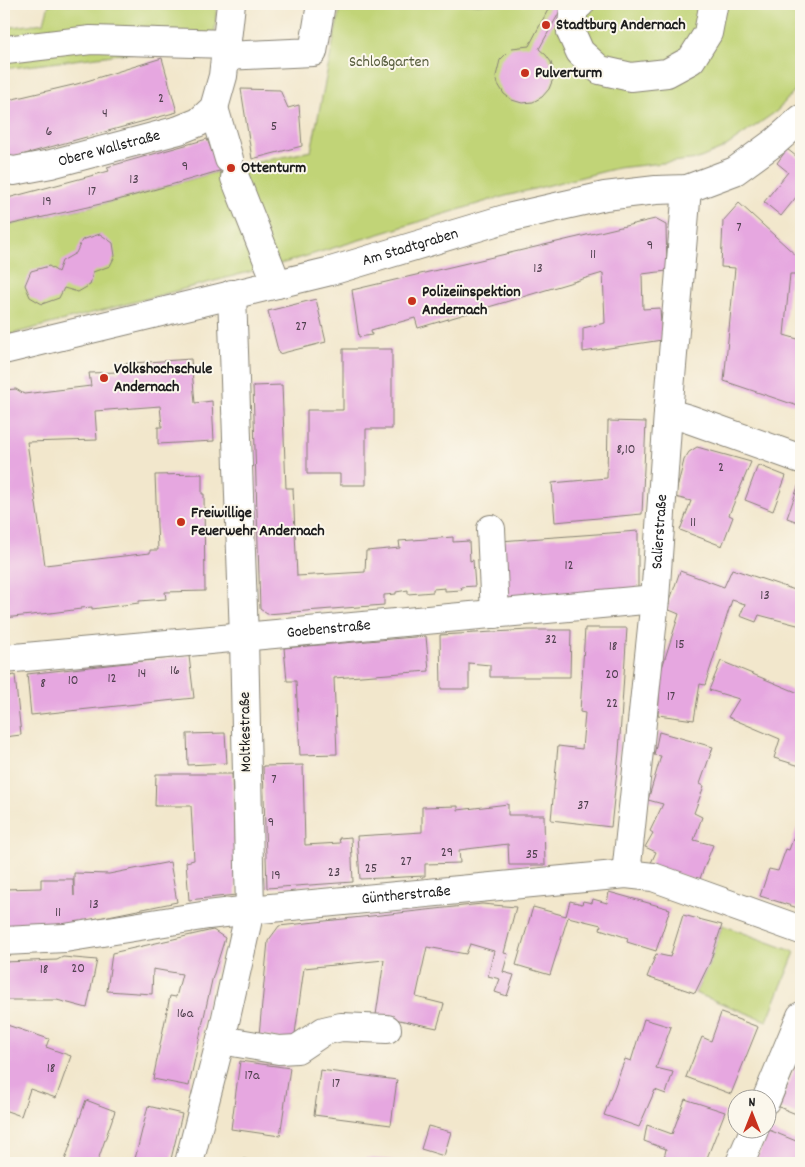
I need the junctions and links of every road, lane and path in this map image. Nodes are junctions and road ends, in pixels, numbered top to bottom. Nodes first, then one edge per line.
1 (231, 4) edge
2 (321, 4) edge
3 (580, 4) edge
4 (712, 4) edge
5 (6, 50) dead end
6 (227, 50) junction
7 (214, 108) junction
8 (801, 119) edge
9 (51, 164) junction
10 (4, 169) edge
11 (687, 189) junction
12 (4, 190) edge
13 (277, 284) junction
14 (232, 294) junction
15 (4, 350) edge
16 (668, 413) junction
17 (801, 459) edge
18 (491, 529) dead end
19 (655, 599) junction
20 (495, 614) junction
21 (244, 638) junction
22 (4, 659) edge
23 (626, 874) junction
24 (250, 910) junction
25 (801, 930) edge
26 (4, 942) edge
27 (801, 1016) edge
28 (387, 1029) dead end
29 (221, 1040) junction
30 (770, 1090) edge
31 (750, 1140) edge
32 (189, 1163) edge
33 (740, 1163) edge

1 - 6 street
2 - 6 street
3 - 4 street
5 - 6 street
6 - 7 street
7 - 9 street, Obere Wallstraße
7 - 13 street
8 - 11 street, Am Stadtgraben
9 - 10 street
9 - 12 street, Obere Wallstraße
11 - 13 street, Am Stadtgraben
11 - 16 street, Salierstraße
13 - 14 street, Am Stadtgraben
14 - 15 street, Am Stadtgraben
14 - 21 street, Moltkestraße
16 - 17 street
16 - 19 street, Salierstraße
18 - 20 street
19 - 20 street, Goebenstraße
19 - 23 street, Salierstraße
20 - 21 street, Goebenstraße
21 - 22 street, Goebenstraße
21 - 24 street, Moltkestraße
23 - 24 street, Güntherstraße
23 - 25 street, Güntherstraße
24 - 26 street, Güntherstraße
24 - 29 street, Moltkestraße
27 - 30 street
28 - 29 street
29 - 32 street, Moltkestraße
31 - 33 street

